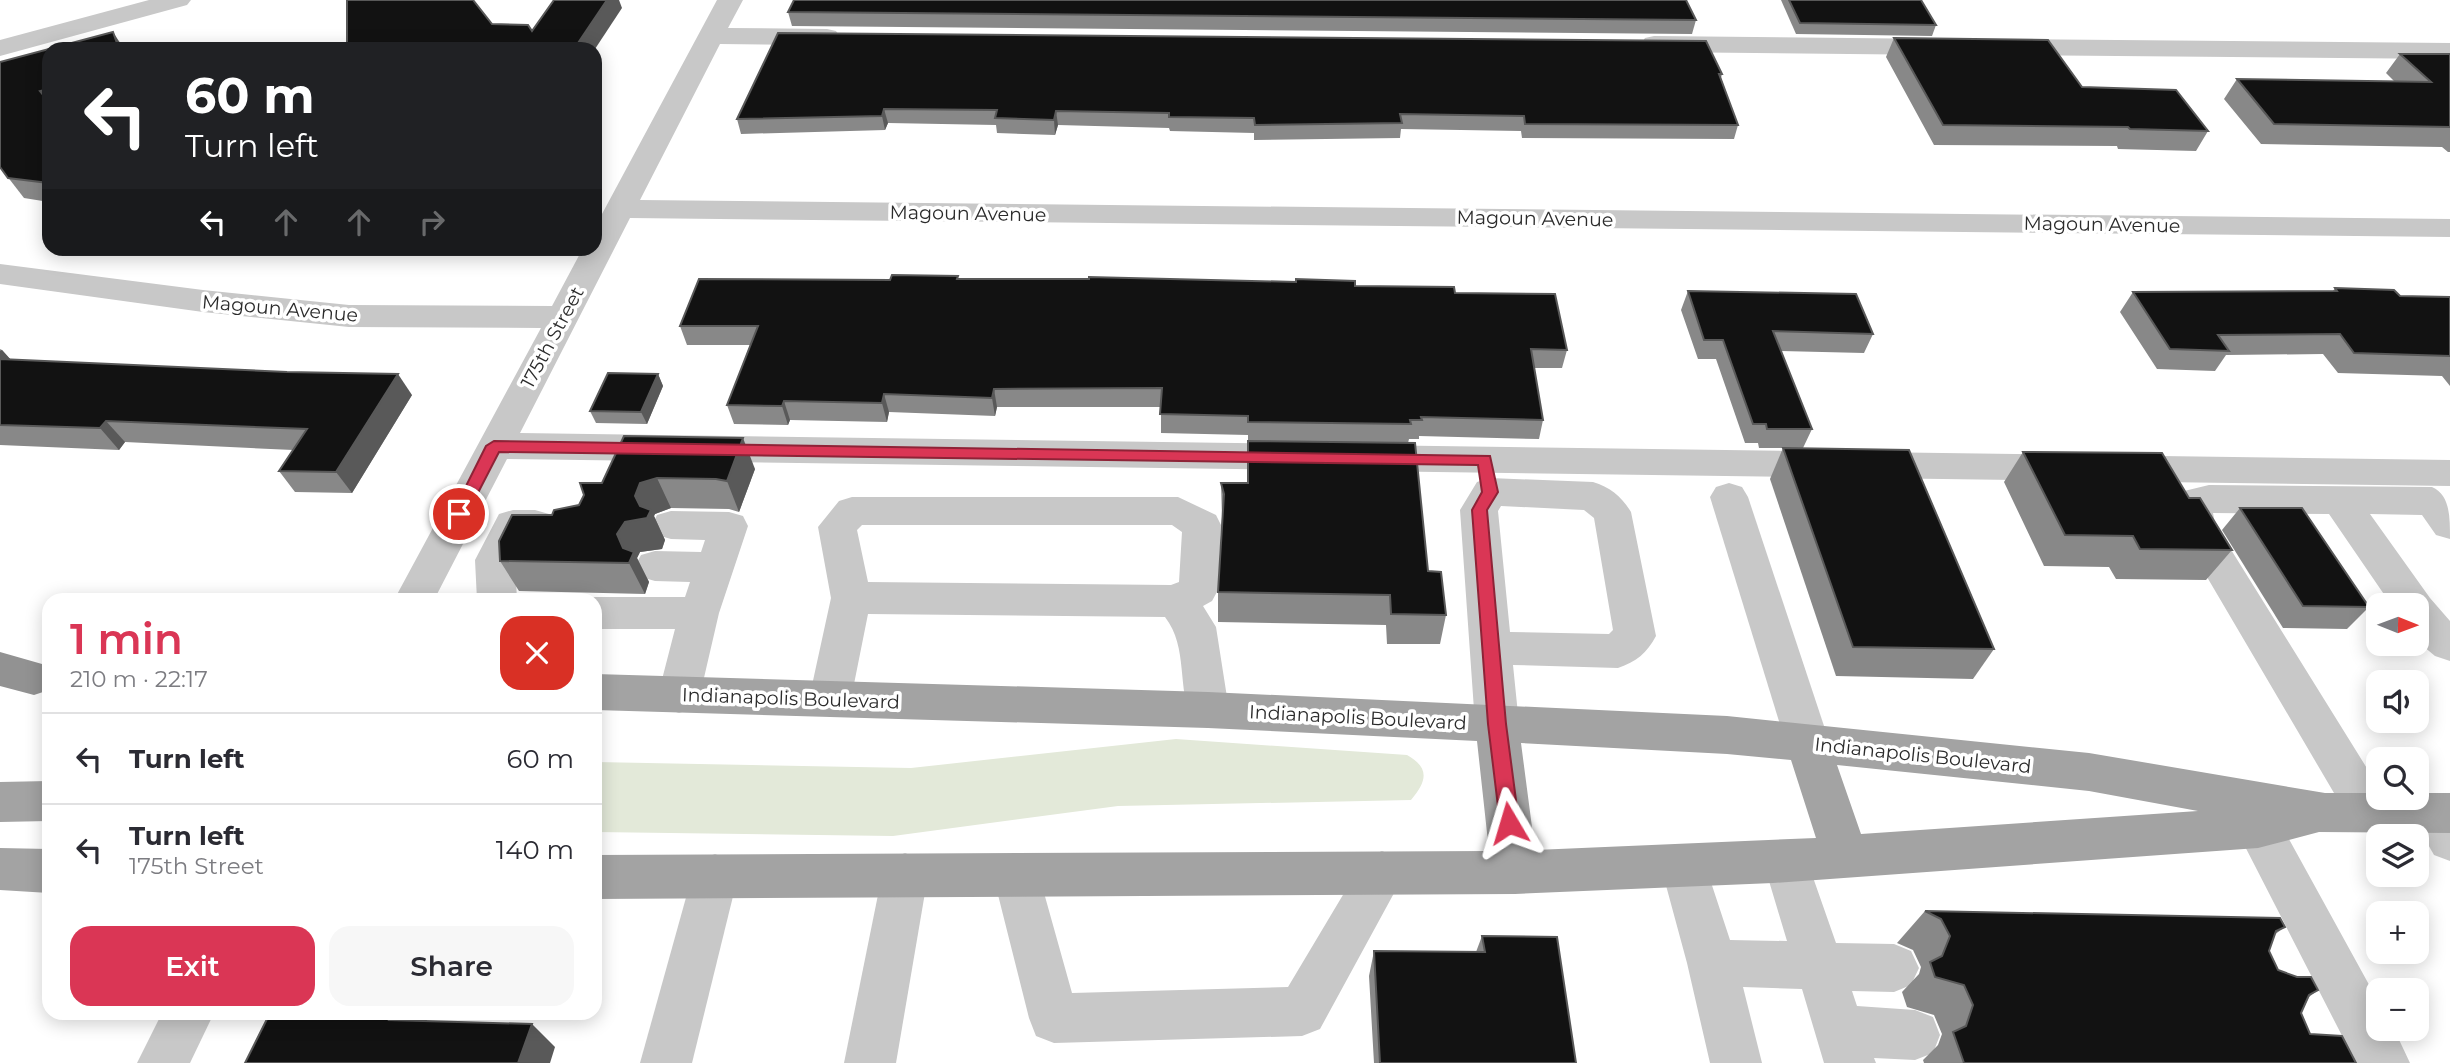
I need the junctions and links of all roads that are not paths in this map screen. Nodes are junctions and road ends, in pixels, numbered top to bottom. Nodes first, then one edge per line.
1 (178, 0) edge
2 (730, 0) edge
3 (711, 36) junction
4 (850, 37) edge
5 (1629, 44) edge
6 (0, 48) edge
7 (2450, 51) edge
8 (620, 209) junction
9 (2450, 228) edge
10 (602, 243) edge
11 (595, 256) edge
12 (0, 274) edge
13 (562, 317) junction
14 (494, 446) junction
15 (2450, 473) edge
16 (1488, 476) junction
17 (1729, 497) dead end
18 (2339, 500) junction
19 (566, 524) edge
20 (671, 525) dead end
21 (2450, 525) edge
22 (435, 561) junction
23 (509, 561) junction
24 (655, 566) dead end
25 (715, 568) junction
26 (418, 593) edge
27 (499, 593) edge
28 (2404, 593) edge
29 (851, 598) junction
30 (1175, 601) junction
31 (602, 613) edge
32 (699, 613) junction
33 (2429, 626) edge
34 (2450, 644) edge
35 (1491, 648) junction
36 (602, 692) edge
37 (680, 695) junction
38 (830, 699) junction
39 (1208, 709) junction
40 (1497, 724) junction
41 (1808, 744) junction
42 (42, 801) edge
43 (0, 802) edge
44 (2325, 813) junction
45 (2370, 813) junction
46 (2444, 822) edge
47 (2258, 827) junction
48 (1845, 856) junction
49 (1786, 861) junction
50 (1684, 867) junction
51 (0, 870) edge
52 (42, 871) edge
53 (1515, 872) junction
54 (1382, 873) junction
55 (905, 875) junction
56 (1016, 875) junction
57 (715, 876) junction
58 (602, 877) edge
59 (1712, 963) junction
60 (1819, 966) junction
61 (1894, 968) dead end
62 (2291, 980) edge
63 (2339, 981) junction
64 (185, 1020) edge
65 (1916, 1035) dead end
66 (2324, 1044) edge
67 (1845, 1046) edge
68 (2380, 1054) edge
69 (163, 1063) edge
70 (666, 1063) edge
71 (870, 1063) edge
72 (1736, 1063) edge

1 - 6 street
2 - 3 street, 175th Street
3 - 4 street
3 - 8 street, 175th Street
5 - 7 street
8 - 9 street, Magoun Avenue
8 - 10 street, 175th Street
11 - 13 street, 175th Street
12 - 13 street, Magoun Avenue
13 - 14 street, 175th Street
14 - 16 street
14 - 22 street, 175th Street
15 - 16 street
16 - 35 street
16 - 35 street
17 - 41 street
18 - 21 street
18 - 28 street
18 - 45 street
19 - 23 street
20 - 25 street
22 - 23 street
22 - 26 street, 175th Street
23 - 27 street
24 - 25 street
25 - 32 street
29 - 30 street
29 - 30 street
29 - 38 street
30 - 39 street
31 - 32 street
32 - 37 street
33 - 34 street
35 - 40 street
36 - 37 main road, Indianapolis Boulevard
37 - 38 main road, Indianapolis Boulevard
38 - 39 main road, Indianapolis Boulevard
39 - 40 main road, Indianapolis Boulevard
40 - 41 main road, Indianapolis Boulevard
40 - 53 main road
41 - 44 main road, Indianapolis Boulevard
41 - 48 main road
42 - 43 main road
44 - 45 main road, Indianapolis Boulevard
44 - 47 main road, Indianapolis Boulevard
45 - 46 main road, Indianapolis Boulevard
47 - 48 main road, Indianapolis Boulevard
47 - 63 street
48 - 49 main road, Indianapolis Boulevard
49 - 50 main road, Indianapolis Boulevard
49 - 60 street
50 - 53 main road, Indianapolis Boulevard
50 - 59 street
51 - 52 main road
53 - 54 main road, Indianapolis Boulevard
54 - 56 main road, Indianapolis Boulevard
54 - 56 street
55 - 56 main road, Indianapolis Boulevard
55 - 57 main road, Indianapolis Boulevard
55 - 71 street
57 - 58 main road, Indianapolis Boulevard
57 - 70 street
59 - 60 street
59 - 72 street
60 - 61 street
60 - 67 street
62 - 63 street
63 - 68 street
64 - 69 street
65 - 67 street
66 - 68 street

